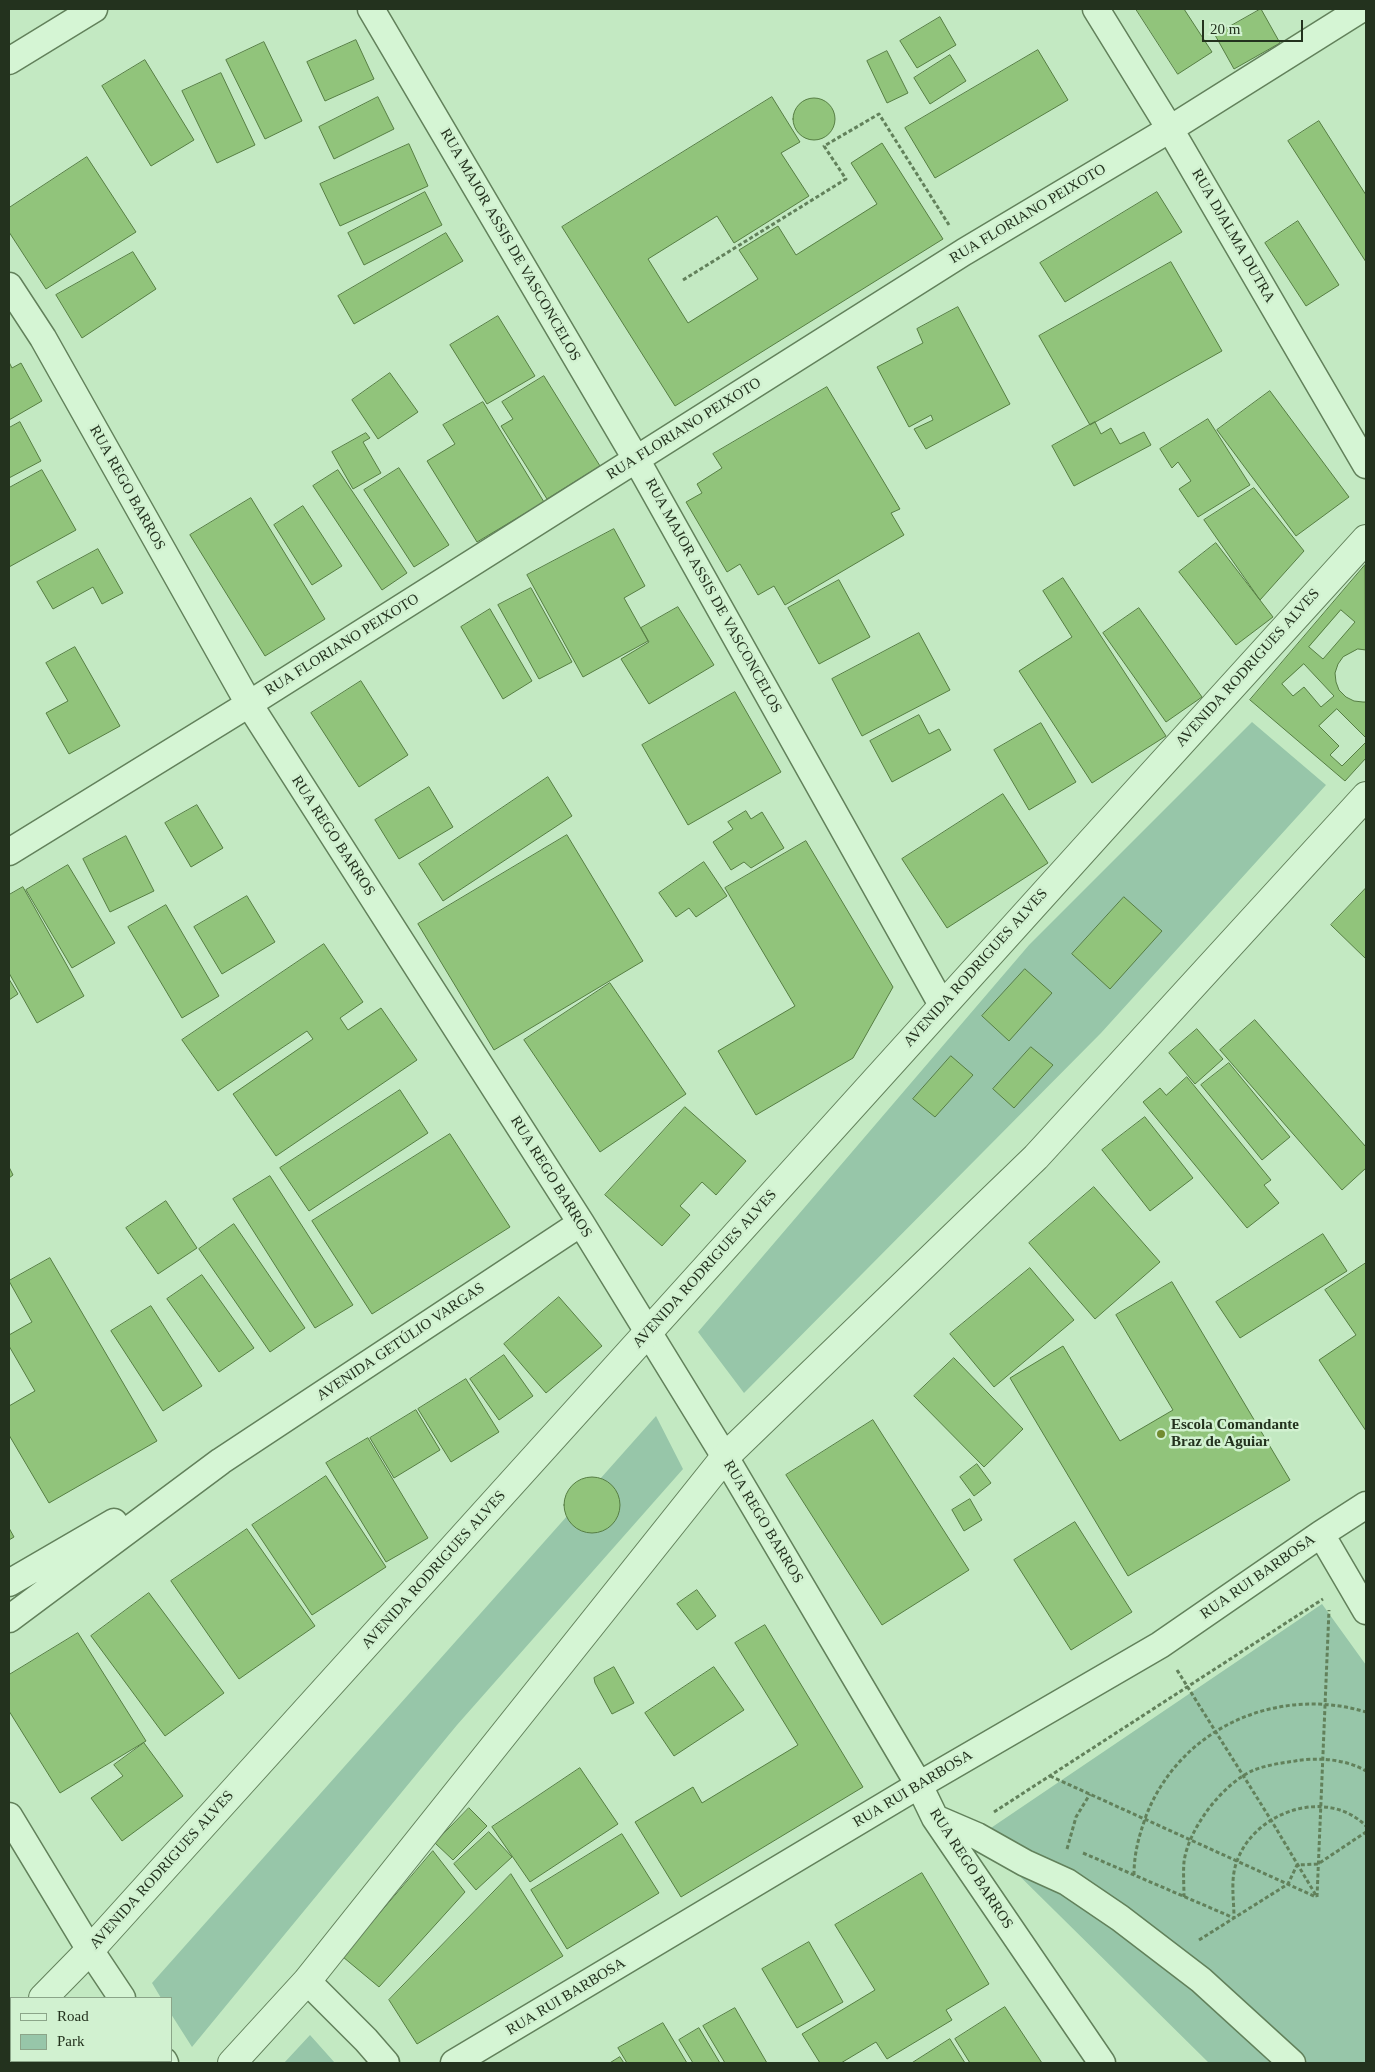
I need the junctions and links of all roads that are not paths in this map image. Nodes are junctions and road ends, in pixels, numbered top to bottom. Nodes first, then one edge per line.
1 (94, 9) edge
2 (371, 9) edge
3 (1096, 9) edge
4 (1362, 9) edge
5 (9, 61) edge
6 (1170, 130) junction
7 (9, 286) edge
8 (636, 459) junction
9 (1366, 465) edge
10 (1366, 539) edge
11 (248, 704) junction
12 (1366, 796) edge
13 (9, 852) edge
14 (942, 1005) junction
15 (581, 1223) junction
16 (648, 1333) junction
17 (725, 1457) junction
18 (221, 1461) junction
19 (1366, 1505) edge
20 (1322, 1534) junction
21 (9, 1583) edge
22 (1366, 1611) edge
23 (9, 1619) edge
24 (919, 1785) junction
25 (9, 1816) edge
26 (935, 1818) junction
27 (90, 1950) junction
28 (307, 1981) junction
29 (44, 1997) edge
30 (121, 1997) edge
31 (232, 2063) edge
32 (386, 2063) edge
33 (454, 2063) edge
34 (1102, 2063) edge
35 (1292, 2063) edge

1 - 5 street
2 - 8 street, RUA MAJOR ASSIS DE VASCONCELOS
3 - 6 street, RUA DJALMA DUTRA
4 - 6 street, RUA FLORIANO PEIXOTO
6 - 8 street, RUA FLORIANO PEIXOTO
6 - 9 street, RUA DJALMA DUTRA
7 - 11 street, RUA REGO BARROS
8 - 11 street, RUA FLORIANO PEIXOTO
8 - 14 street, RUA MAJOR ASSIS DE VASCONCELOS
10 - 14 street, AVENIDA RODRIGUES ALVES
11 - 13 street, RUA FLORIANO PEIXOTO
11 - 15 street, RUA REGO BARROS
12 - 17 street
14 - 16 street, AVENIDA RODRIGUES ALVES
15 - 16 street, RUA REGO BARROS
15 - 18 street, AVENIDA GETÚLIO VARGAS
16 - 17 street, RUA REGO BARROS
16 - 27 street, AVENIDA RODRIGUES ALVES
17 - 24 street, RUA REGO BARROS
17 - 28 street
18 - 21 street, AVENIDA GETÚLIO VARGAS
18 - 23 street, AVENIDA GETÚLIO VARGAS
19 - 20 street, RUA RUI BARBOSA
20 - 22 street
20 - 24 street, RUA RUI BARBOSA
24 - 26 street, RUA REGO BARROS
24 - 33 street, RUA RUI BARBOSA
25 - 27 street
26 - 34 street, RUA REGO BARROS
26 - 35 street
27 - 29 street, AVENIDA RODRIGUES ALVES
27 - 30 street
28 - 31 street
28 - 32 street

